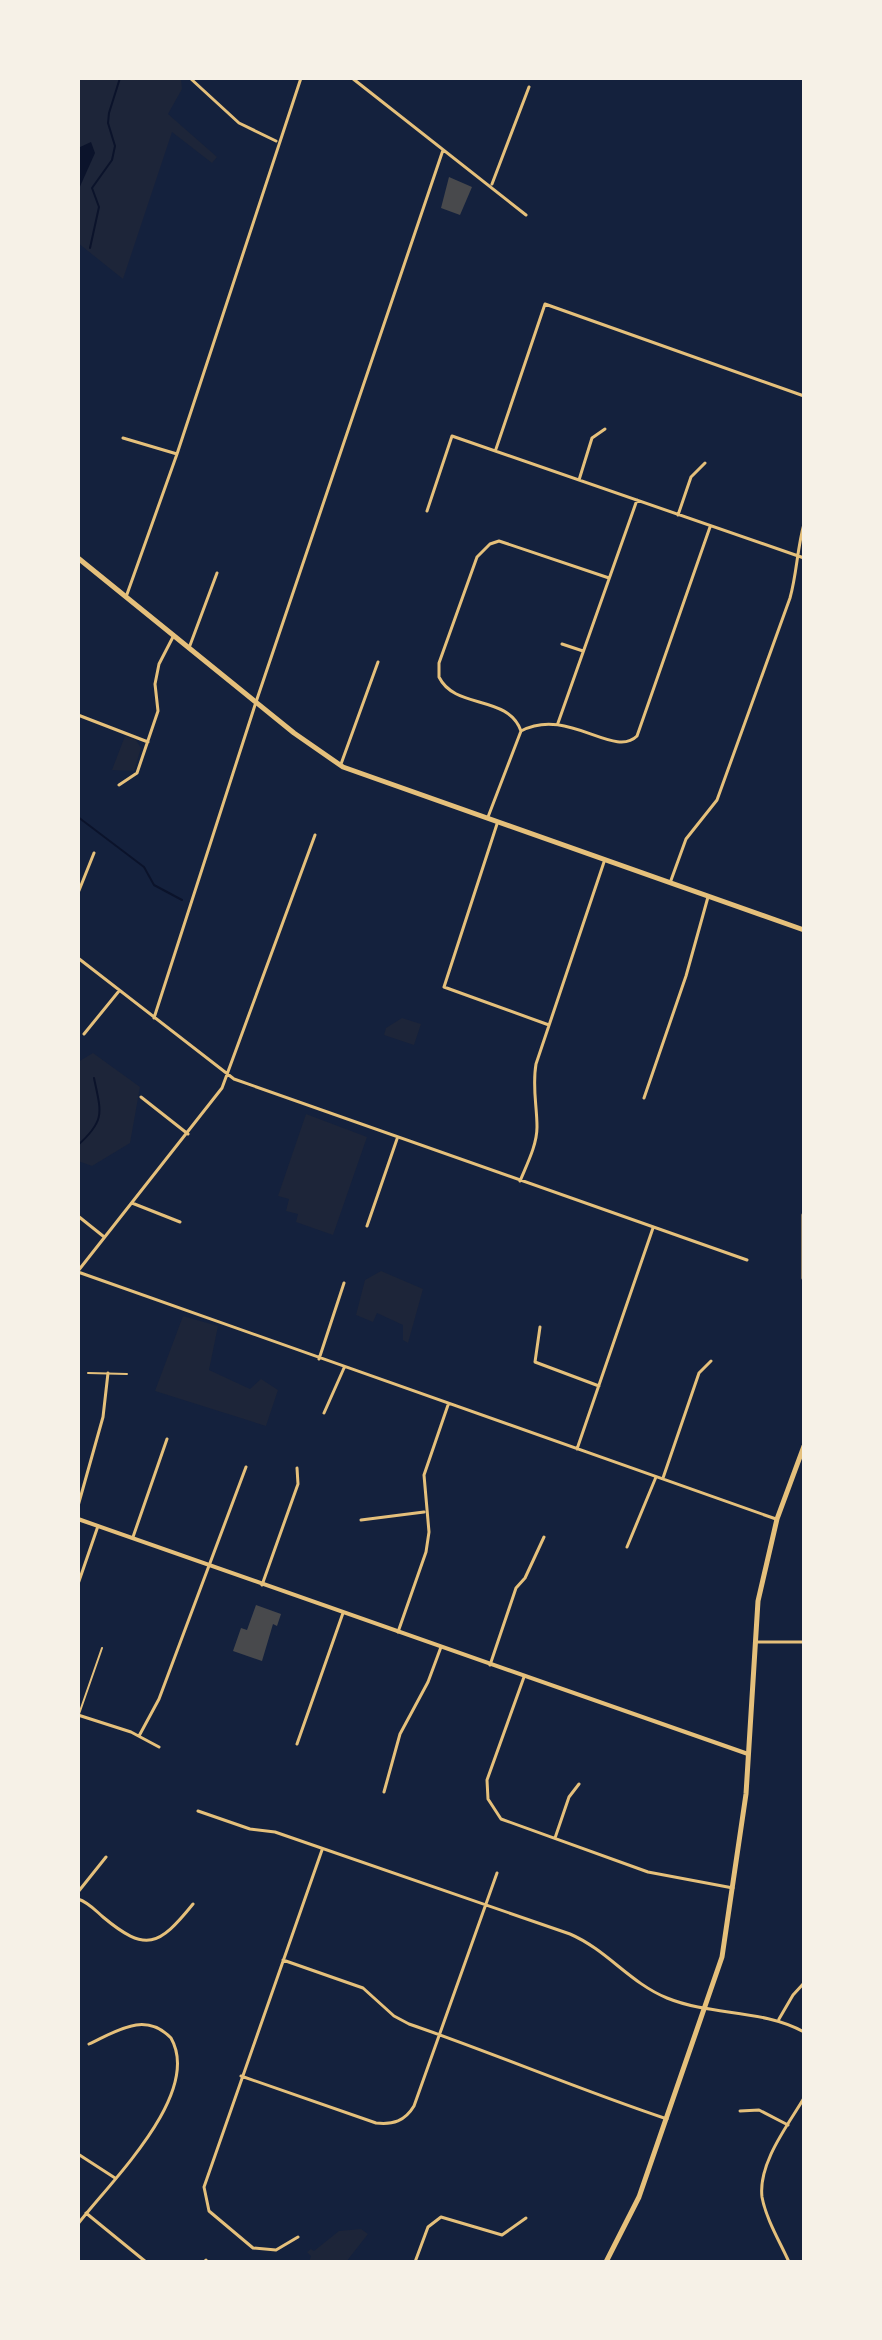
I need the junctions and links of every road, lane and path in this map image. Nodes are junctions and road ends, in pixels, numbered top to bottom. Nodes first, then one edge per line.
1 (190, 78) edge
2 (301, 78) edge
3 (352, 78) edge
4 (529, 87) dead end
5 (277, 142) junction
6 (443, 150) junction
7 (491, 186) junction
8 (526, 215) dead end
9 (804, 396) edge
10 (605, 429) dead end
11 (123, 438) dead end
12 (495, 451) junction
13 (177, 454) junction
14 (705, 463) dead end
15 (579, 480) junction
16 (637, 500) junction
17 (427, 511) dead end
18 (678, 515) junction
19 (804, 524) edge
20 (710, 526) junction
21 (798, 556) junction
22 (78, 558) edge
23 (804, 558) edge
24 (217, 573) dead end
25 (609, 578) junction
26 (126, 597) junction
27 (174, 635) junction
28 (562, 644) dead end
29 (189, 648) junction
30 (583, 651) junction
31 (378, 662) dead end
32 (256, 702) junction
33 (78, 715) edge
34 (558, 723) junction
35 (521, 731) junction
36 (148, 742) junction
37 (340, 766) junction
38 (119, 785) dead end
39 (487, 820) junction
40 (497, 824) junction
41 (315, 835) dead end
42 (94, 853) dead end
43 (604, 862) junction
44 (670, 884) junction
45 (78, 893) edge
46 (708, 897) junction
47 (804, 930) edge
48 (78, 958) edge
49 (119, 991) junction
50 (154, 1018) junction
51 (549, 1025) junction
52 (84, 1034) dead end
53 (228, 1075) junction
54 (141, 1097) dead end
55 (644, 1098) dead end
56 (188, 1134) junction
57 (397, 1139) junction
58 (520, 1181) junction
59 (132, 1203) junction
60 (804, 1215) edge
61 (78, 1216) edge
62 (180, 1222) dead end
63 (367, 1226) dead end
64 (653, 1228) junction
65 (105, 1237) junction
66 (747, 1260) dead end
67 (78, 1272) edge
68 (804, 1278) edge
69 (344, 1283) dead end
70 (540, 1327) dead end
71 (319, 1359) junction
72 (711, 1361) dead end
73 (344, 1368) junction
74 (88, 1373) dead end
75 (108, 1373) junction
76 (127, 1374) dead end
77 (599, 1386) junction
78 (448, 1405) junction
79 (324, 1413) dead end
80 (167, 1439) dead end
81 (804, 1446) edge
82 (577, 1449) junction
83 (246, 1467) dead end
84 (297, 1468) dead end
85 (656, 1477) junction
86 (662, 1479) junction
87 (78, 1506) edge
88 (426, 1512) junction
89 (78, 1519) edge
90 (777, 1519) junction
91 (361, 1520) dead end
92 (98, 1526) junction
93 (544, 1537) dead end
94 (132, 1538) junction
95 (627, 1547) dead end
96 (210, 1566) junction
97 (78, 1584) edge
98 (262, 1585) junction
99 (343, 1613) junction
100 (398, 1633) junction
101 (754, 1642) junction
102 (804, 1642) edge
103 (441, 1647) junction
104 (102, 1648) dead end
105 (490, 1665) junction
106 (524, 1677) junction
107 (78, 1716) edge
108 (139, 1736) junction
109 (297, 1744) dead end
110 (159, 1747) dead end
111 (749, 1754) junction
112 (579, 1784) dead end
113 (384, 1792) dead end
114 (198, 1811) dead end
115 (554, 1839) junction
116 (322, 1848) junction
117 (106, 1857) dead end
118 (497, 1873) dead end
119 (734, 1888) junction
120 (78, 1892) edge
121 (78, 1899) edge
122 (193, 1904) dead end
123 (485, 1906) junction
124 (283, 1960) junction
125 (804, 1983) edge
126 (705, 2010) junction
127 (779, 2021) junction
128 (804, 2032) edge
129 (439, 2034) junction
130 (89, 2044) dead end
131 (241, 2076) junction
132 (804, 2098) edge
133 (740, 2111) dead end
134 (667, 2119) junction
135 (788, 2125) junction
136 (78, 2154) edge
137 (116, 2178) junction
138 (86, 2213) junction
139 (526, 2218) dead end
140 (78, 2224) edge
141 (298, 2237) dead end
142 (146, 2262) edge
143 (415, 2262) edge
144 (606, 2262) edge
145 (789, 2262) edge

1 - 5 street
2 - 5 street
3 - 6 street
4 - 7 street
5 - 13 street
6 - 7 street
6 - 32 street
7 - 8 street
9 - 12 street
10 - 15 street
11 - 13 street
12 - 15 street
12 - 17 street
13 - 26 street
14 - 18 street
15 - 16 street
16 - 18 street
16 - 25 street
18 - 20 street
19 - 21 street
20 - 21 street
20 - 34 street
21 - 23 street
21 - 44 street
22 - 26 main road
24 - 29 street
25 - 30 street
25 - 35 street
26 - 27 main road
27 - 29 main road
27 - 36 street
28 - 30 street
29 - 32 main road
30 - 34 street
31 - 37 street
32 - 37 main road
32 - 50 street
33 - 36 street
34 - 35 street
35 - 39 street
36 - 38 street
37 - 39 main road
39 - 40 main road
40 - 43 main road
40 - 51 street
41 - 53 street
42 - 45 street
43 - 44 main road
43 - 51 street
44 - 46 main road
46 - 47 main road
46 - 55 street
48 - 49 street
49 - 50 street
49 - 52 street
50 - 53 street
51 - 58 street
53 - 56 street
53 - 57 street
54 - 56 street
56 - 59 street
57 - 58 street
57 - 63 street
58 - 64 street
59 - 62 street
59 - 65 street
60 - 68 main road
61 - 65 street
64 - 66 street
64 - 77 street
65 - 67 street
67 - 71 street
69 - 71 street
70 - 77 street
71 - 73 street
72 - 86 street
73 - 78 street
73 - 79 street
74 - 75 lane
75 - 76 lane
75 - 87 street
77 - 82 street
78 - 82 street
78 - 88 street
80 - 94 street
81 - 90 main road
82 - 85 street
83 - 96 street
84 - 98 street
85 - 86 street
85 - 95 street
86 - 90 street
88 - 91 street
88 - 100 street
89 - 92 street
90 - 101 main road
92 - 94 street
92 - 97 street
93 - 105 street
94 - 96 street
96 - 98 street
96 - 108 street
98 - 99 street
99 - 100 street
99 - 109 street
100 - 103 street
101 - 102 street
101 - 111 main road
103 - 105 street
103 - 113 street
104 - 107 lane
105 - 106 street
106 - 111 street
106 - 115 street
107 - 108 street
108 - 110 street
111 - 119 main road
112 - 115 street
114 - 116 street
115 - 119 street
116 - 123 street
116 - 124 street
117 - 120 street
118 - 123 street
119 - 126 main road
121 - 122 street
123 - 126 street
123 - 129 street
124 - 129 street
124 - 131 street
125 - 127 street
126 - 127 street
126 - 134 main road
127 - 128 street
129 - 131 street
129 - 134 street
130 - 137 street
131 - 141 street
132 - 135 street
133 - 135 street
134 - 144 main road
135 - 145 street
136 - 137 street
137 - 138 street
138 - 140 street
138 - 142 street
139 - 143 street

